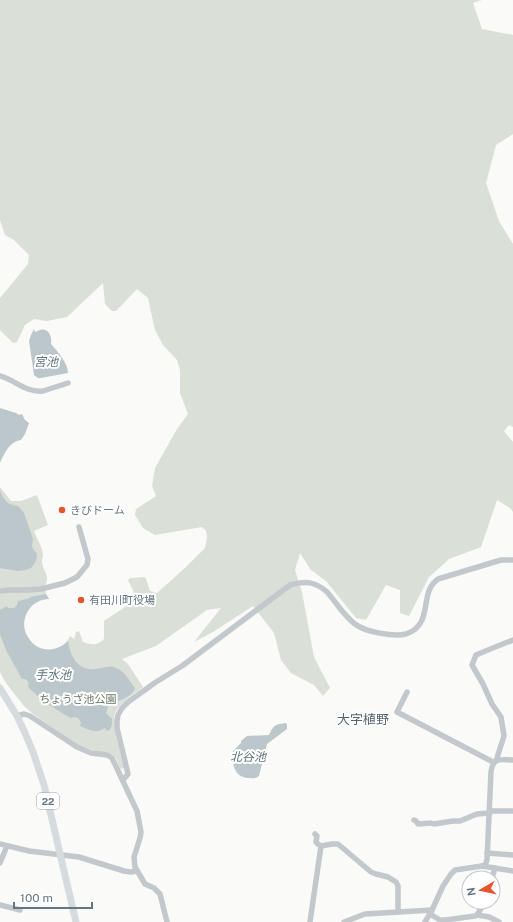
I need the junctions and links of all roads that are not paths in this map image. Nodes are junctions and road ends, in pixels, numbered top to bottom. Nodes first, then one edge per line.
1 (0, 376) edge
2 (68, 383) dead end
3 (79, 528) dead end
4 (513, 560) edge
5 (0, 591) edge
6 (513, 640) edge
7 (0, 688) edge
8 (407, 692) dead end
9 (16, 716) junction
10 (513, 760) edge
11 (495, 761) junction
12 (123, 780) junction
13 (513, 811) edge
14 (490, 812) junction
15 (414, 820) dead end
16 (315, 834) dead end
17 (0, 844) edge
18 (7, 846) junction
19 (321, 846) junction
20 (487, 853) junction
21 (60, 855) junction
22 (513, 855) edge
23 (0, 863) edge
24 (482, 866) junction
25 (495, 868) joint
26 (136, 871) junction
27 (513, 871) edge
28 (0, 905) edge
29 (20, 910) dead end
30 (480, 910) edge
31 (398, 912) junction
32 (431, 912) junction
33 (477, 915) junction
34 (76, 922) edge
35 (167, 922) edge
36 (310, 922) edge
37 (344, 922) edge
38 (425, 922) edge
39 (499, 922) edge

1 - 2 street
3 - 5 street
4 - 12 street
6 - 11 street
7 - 9 main road, 22
8 - 11 street
9 - 12 street
9 - 21 main road, 22
10 - 11 street
11 - 14 street
12 - 26 street
13 - 14 street
14 - 15 street
14 - 20 street
16 - 19 street
17 - 18 street
18 - 21 street
18 - 23 street
19 - 31 street
19 - 36 street
20 - 22 street
20 - 24 street
21 - 26 street
21 - 34 main road, 22
24 - 25 street
24 - 32 street
25 - 27 street
26 - 35 street
28 - 29 street
30 - 33 street
31 - 32 street
31 - 37 street
32 - 33 street
32 - 38 street
33 - 39 street

